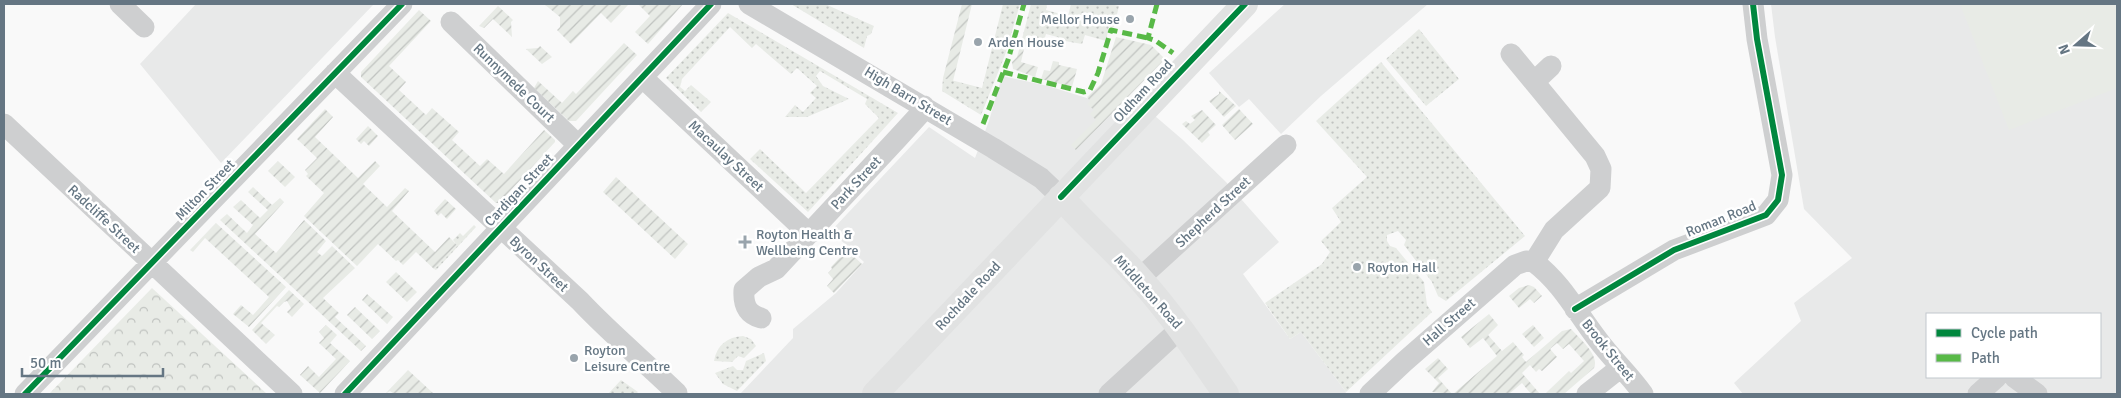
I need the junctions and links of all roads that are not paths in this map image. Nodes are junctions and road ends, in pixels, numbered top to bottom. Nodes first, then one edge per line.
1 (120, 4) edge
2 (402, 4) edge
3 (710, 4) edge
4 (1245, 4) edge
5 (1753, 4) edge
6 (756, 5) edge
7 (451, 22) dead end
8 (144, 27) dead end
9 (1511, 54) dead end
10 (1551, 66) dead end
11 (335, 73) junction
12 (643, 78) junction
13 (1534, 82) junction
14 (924, 106) junction
15 (6, 131) edge
16 (578, 145) junction
17 (1286, 145) dead end
18 (1061, 197) junction
19 (501, 228) junction
20 (809, 234) junction
21 (1534, 262) junction
22 (152, 263) junction
23 (1140, 278) junction
24 (1575, 309) junction
25 (761, 318) dead end
26 (1181, 328) junction
27 (1620, 368) junction
28 (1996, 378) edge
29 (2015, 378) edge
30 (666, 390) edge
31 (25, 394) edge
32 (292, 394) edge
33 (346, 394) edge
34 (875, 394) edge
35 (1109, 394) edge
36 (1226, 394) edge
37 (1370, 394) edge
38 (1587, 394) edge
39 (1643, 394) edge
40 (1978, 394) edge
41 (2037, 394) edge

1 - 8 street
2 - 11 street, Milton Street
3 - 12 street, Cardigan Street
4 - 18 main road, Oldham Road
5 - 24 street, Roman Road
6 - 14 street, High Barn Street
7 - 16 street, Runnymede Court
9 - 13 street
10 - 13 street
11 - 19 street, Byron Street
11 - 22 street, Milton Street
12 - 16 street, Cardigan Street
12 - 20 street, Macaulay Street
13 - 21 street
14 - 18 street, High Barn Street
14 - 20 street, Park Street
15 - 22 street, Radcliffe Street
16 - 19 street, Cardigan Street
17 - 23 street, Shepherd Street
18 - 23 main road, Middleton Road
18 - 34 main road, Rochdale Road
19 - 30 street, Byron Street
19 - 33 street, Cardigan Street
20 - 25 street, Park Street
21 - 24 street, Brook Street
21 - 37 street, Hall Street
22 - 31 street, Milton Street
22 - 32 street, Radcliffe Street
23 - 26 main road, Middleton Road
24 - 27 street, Brook Street
26 - 35 street
26 - 36 main road, Middleton Road
27 - 38 street
27 - 39 street, Brook Street
28 - 40 street
29 - 41 street

